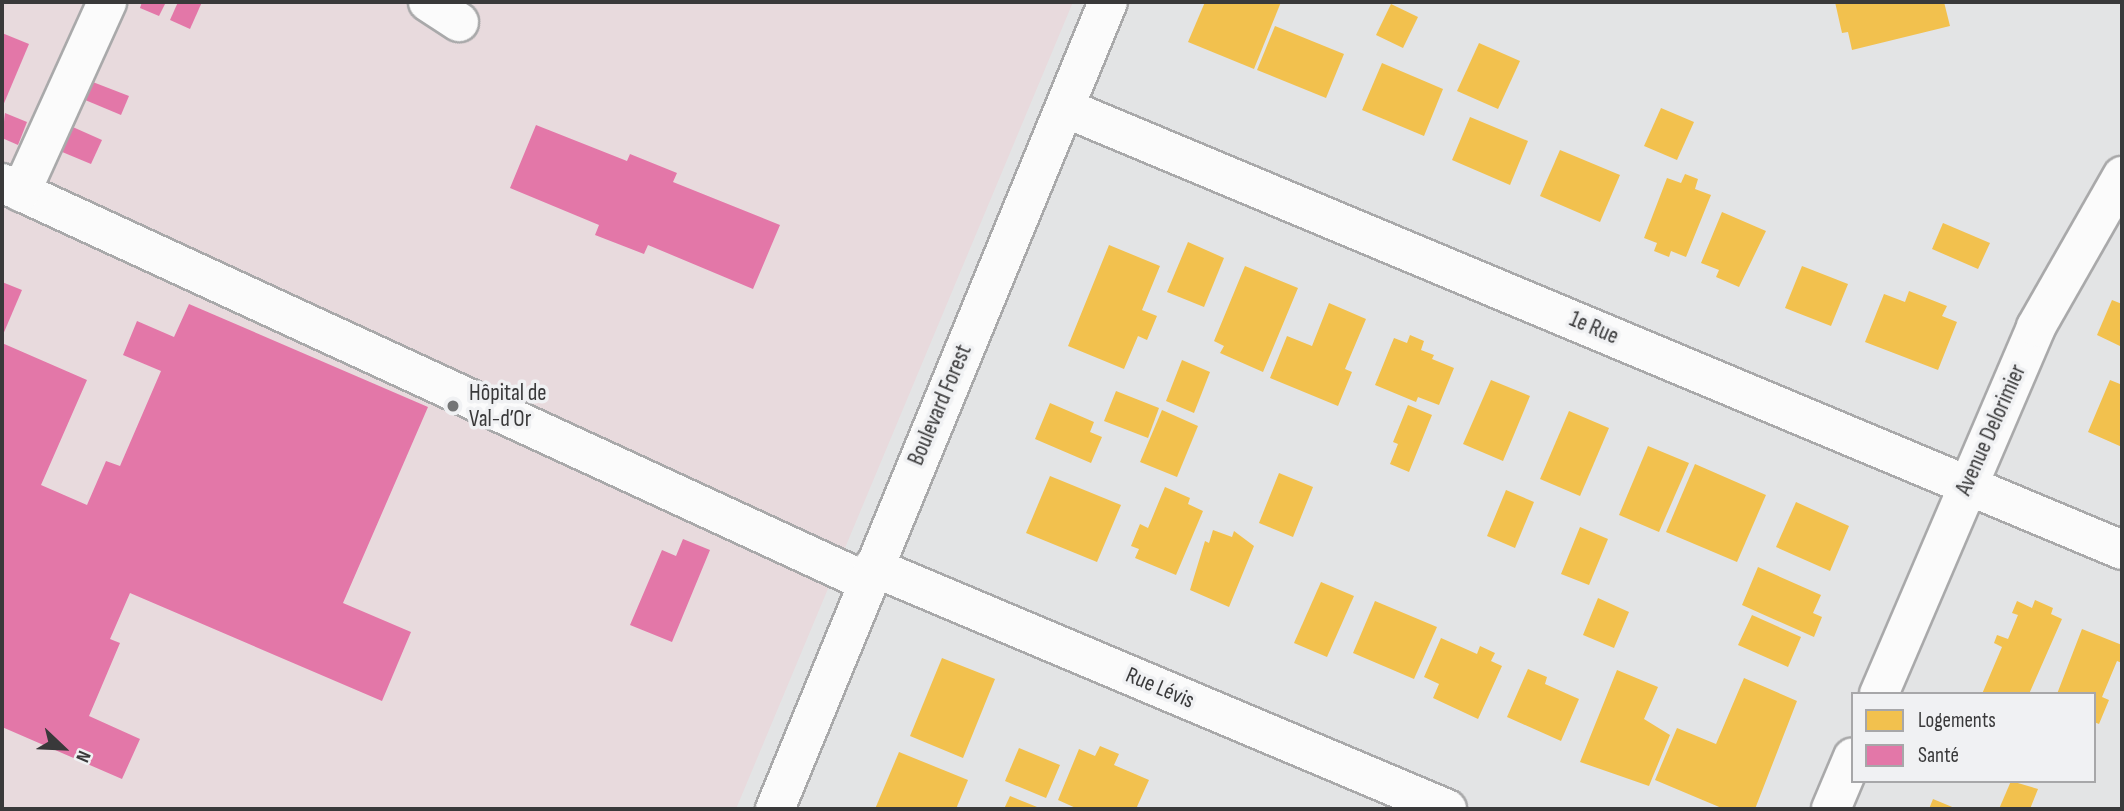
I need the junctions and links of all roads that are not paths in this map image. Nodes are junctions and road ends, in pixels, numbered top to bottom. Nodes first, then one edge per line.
1 (107, 2) edge
2 (1108, 2) edge
3 (1065, 108) junction
4 (2122, 176) edge
5 (11, 188) edge
6 (1967, 484) junction
7 (2122, 550) edge
8 (870, 574) junction
9 (1880, 692) edge
10 (1851, 762) edge
11 (775, 809) edge
12 (1447, 809) edge
13 (1831, 809) edge

1 - 5 street
2 - 3 street, Boulevard Forest
3 - 6 street, 1e Rue
3 - 8 street, Boulevard Forest
4 - 6 street, Avenue Delorimier
5 - 8 street, Rue Lévis
6 - 7 street, 1e Rue
6 - 9 street, Avenue Delorimier
8 - 11 street, Boulevard Forest
8 - 12 street, Rue Lévis
10 - 13 street

